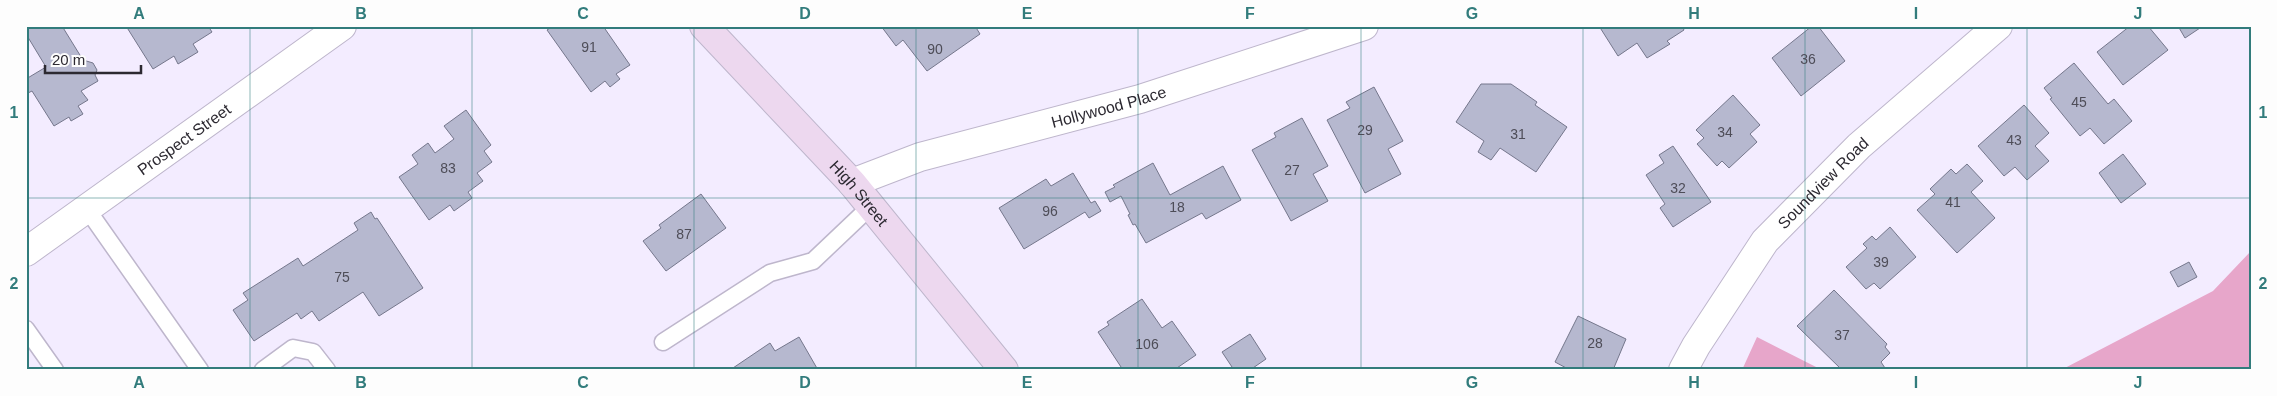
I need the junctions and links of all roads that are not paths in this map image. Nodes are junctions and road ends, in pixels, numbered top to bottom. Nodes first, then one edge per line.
1 (342, 26) edge
2 (704, 26) edge
3 (1364, 26) edge
4 (1998, 26) edge
5 (852, 183) junction
6 (871, 206) junction
7 (87, 209) junction
8 (26, 252) edge
9 (26, 328) edge
10 (663, 342) dead end
11 (31, 347) edge
12 (55, 370) edge
13 (200, 370) edge
14 (262, 370) edge
15 (327, 370) edge
16 (1004, 370) edge
17 (1683, 370) edge

1 - 7 street, Prospect Street
2 - 5 main road, High Street
3 - 5 street, Hollywood Place
4 - 17 street, Soundview Road
5 - 6 main road, High Street
6 - 10 lane
6 - 16 main road, High Street
7 - 8 street, Prospect Street
7 - 13 lane
9 - 11 lane
11 - 12 lane
14 - 15 lane

